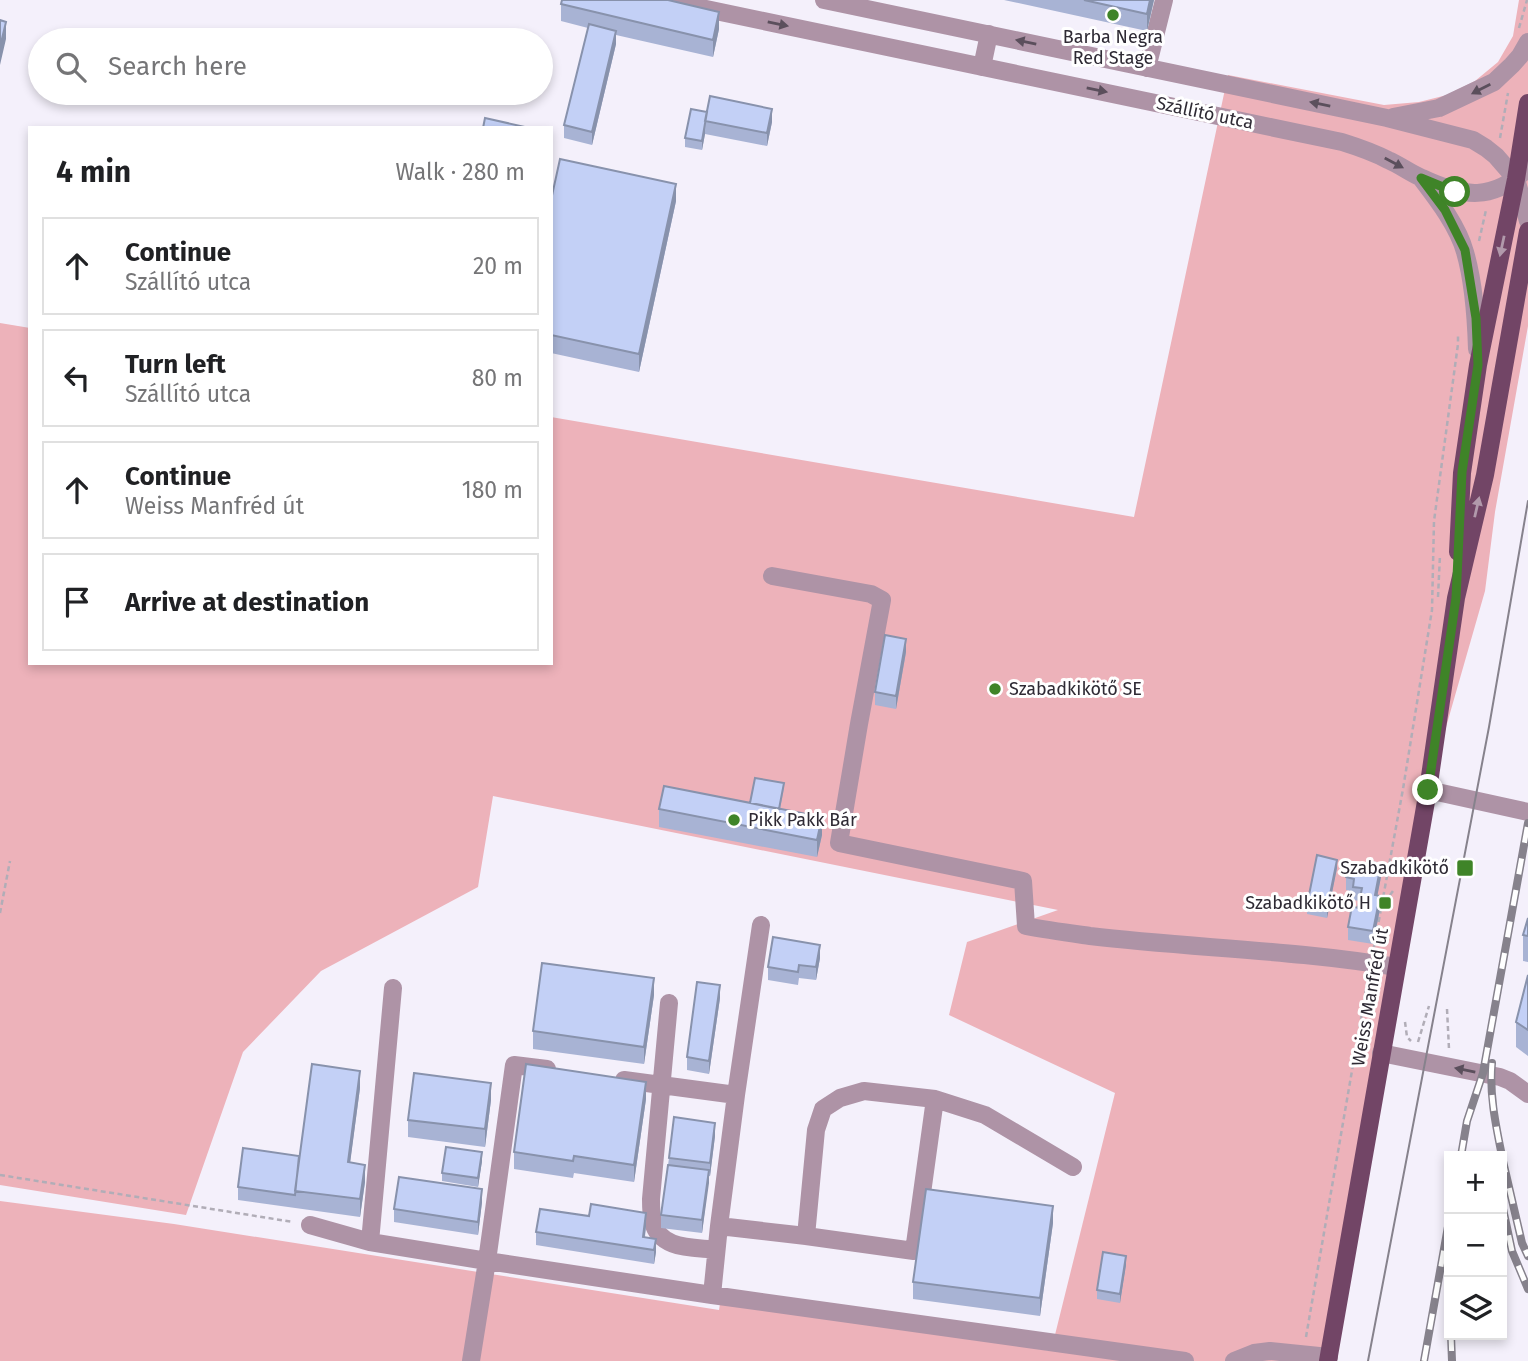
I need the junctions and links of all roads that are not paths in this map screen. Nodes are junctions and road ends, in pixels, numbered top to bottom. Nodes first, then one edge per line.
1 (663, 0) edge
2 (824, 0) edge
3 (1164, 0) edge
4 (851, 3) edge
5 (741, 8) edge
6 (989, 34) junction
7 (1528, 42) edge
8 (982, 67) junction
9 (1147, 68) junction
10 (1217, 83) junction
11 (1528, 103) edge
12 (1210, 113) junction
13 (1387, 118) junction
14 (1522, 174) edge
15 (1421, 178) junction
16 (1528, 221) edge
17 (1528, 231) edge
18 (1478, 365) junction
19 (772, 576) dead end
20 (1456, 598) junction
21 (1428, 790) junction
22 (1528, 812) edge
23 (761, 925) dead end
24 (1396, 967) junction
25 (393, 988) dead end
26 (669, 1003) dead end
27 (1381, 1053) junction
28 (567, 1072) edge
29 (607, 1077) edge
30 (661, 1085) junction
31 (1528, 1094) edge
32 (736, 1095) junction
33 (935, 1098) junction
34 (1073, 1167) dead end
35 (310, 1225) road end
36 (719, 1226) junction
37 (806, 1236) junction
38 (370, 1242) junction
39 (716, 1250) junction
40 (487, 1261) junction
41 (712, 1295) junction
42 (1329, 1359) edge
43 (471, 1361) edge
44 (1185, 1361) edge
45 (1234, 1361) edge

1 - 5 street, Szállító utca
2 - 4 street, Szállító utca
3 - 9 street
4 - 6 street, Szállító utca
5 -> 8 street, Szállító utca
6 - 8 street
9 -> 6 street, Szállító utca
7 -> 13 street, Szállító utca
8 -> 12 street, Szállító utca
9 - 10 street, Szállító utca
10 - 12 street
13 -> 10 street, Szállító utca
11 - 14 main road, Weiss Manfréd út
12 -> 15 street, Szállító utca
13 - 14 street, Szállító utca
14 - 15 street, Szállító utca
14 - 16 street
14 -> 18 main road, Weiss Manfréd út
15 - 18 street, Szállító utca
20 -> 17 main road, Weiss Manfréd út
18 - 20 main road, Weiss Manfréd út
19 - 24 street
20 - 21 main road, Weiss Manfréd út
21 - 22 street
21 - 24 main road, Weiss Manfréd út
23 - 32 street
24 - 27 main road, Weiss Manfréd út
25 - 38 street
26 - 30 street
31 -> 27 street
27 - 42 main road, Weiss Manfréd út
28 - 40 street
29 - 30 street
30 - 32 street
30 - 39 street
32 - 36 street
33 - 34 street
33 - 37 street
33 - 37 street
35 - 38 street
36 - 37 street
36 - 39 street
38 - 40 street
39 - 41 street
40 - 41 street
40 - 43 street
41 - 44 street
42 - 45 street

